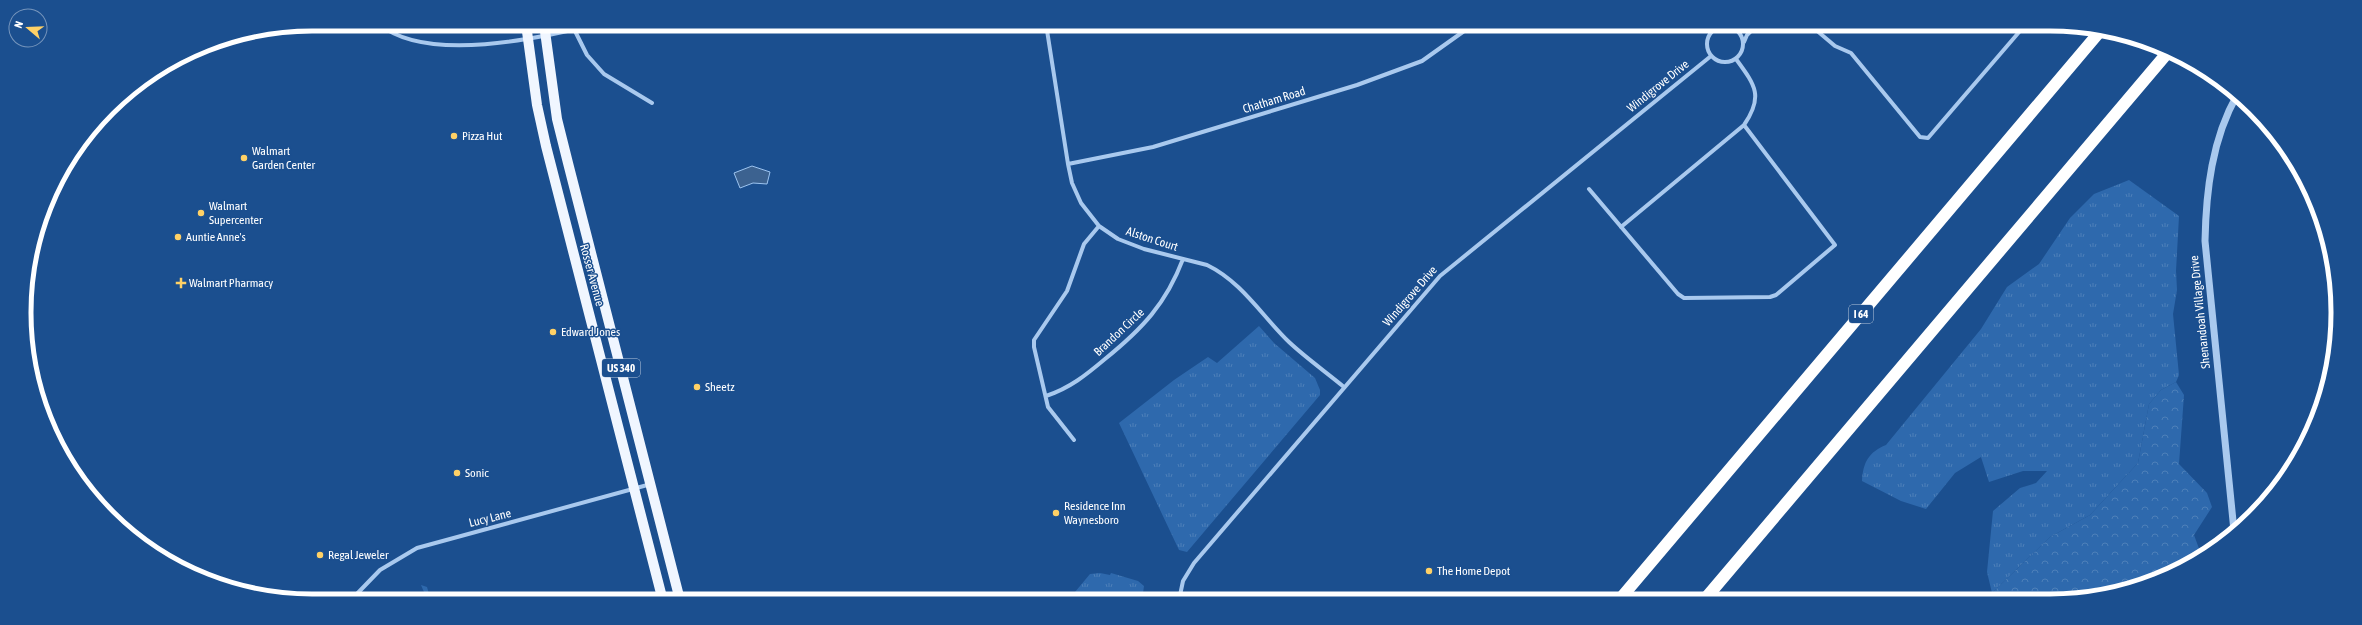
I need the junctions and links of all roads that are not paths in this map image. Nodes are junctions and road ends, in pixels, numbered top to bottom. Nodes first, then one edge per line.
1 (391, 31) edge
2 (527, 31) edge
3 (545, 31) edge
4 (566, 31) edge
5 (575, 31) edge
6 (1047, 31) edge
7 (1464, 31) edge
8 (1714, 31) edge
9 (1737, 31) edge
10 (1751, 31) edge
11 (1819, 31) edge
12 (2020, 31) edge
13 (2097, 35) edge
14 (545, 36) junction
15 (528, 40) junction
16 (1744, 42) junction
17 (1711, 56) junction
18 (2165, 56) edge
19 (1736, 59) junction
20 (2234, 100) edge
21 (652, 103) dead end
22 (1744, 125) junction
23 (1068, 164) junction
24 (1589, 189) dead end
25 (1099, 226) junction
26 (1621, 227) junction
27 (1184, 259) junction
28 (1344, 387) junction
29 (1046, 396) junction
30 (1074, 440) dead end
31 (651, 484) junction
32 (635, 489) junction
33 (2233, 525) edge
34 (357, 594) edge
35 (661, 594) edge
36 (678, 594) edge
37 (1180, 594) edge
38 (1624, 594) edge
39 (1709, 594) edge

1 - 15 street
2 - 15 main road, Rosser Avenue / US 340
3 - 14 main road, Rosser Avenue / US 340
4 - 14 street
5 - 21 street
6 - 23 street, Alston Court
7 - 23 street, Chatham Road
8 - 17 street
9 - 16 street
10 - 16 street
11 - 12 street
13 - 38 highway, I 64
14 - 15 street
14 - 31 main road, Rosser Avenue / US 340
15 - 32 main road, Rosser Avenue / US 340
16 - 19 street
17 - 19 street
17 - 28 street, Windigrove Drive
18 - 39 highway
19 - 22 street
20 - 33 street, Shenandoah Village Drive
22 - 26 street
22 - 26 street
23 - 25 street, Alston Court
24 - 26 street
25 - 27 street, Alston Court
25 - 29 street
27 - 28 street, Alston Court
27 - 29 street, Brandon Circle
28 - 37 street, Windigrove Drive
29 - 30 street
31 - 32 street, Lucy Lane
31 - 36 main road, Rosser Avenue / US 340
32 - 34 street, Lucy Lane
32 - 35 main road, Rosser Avenue / US 340

